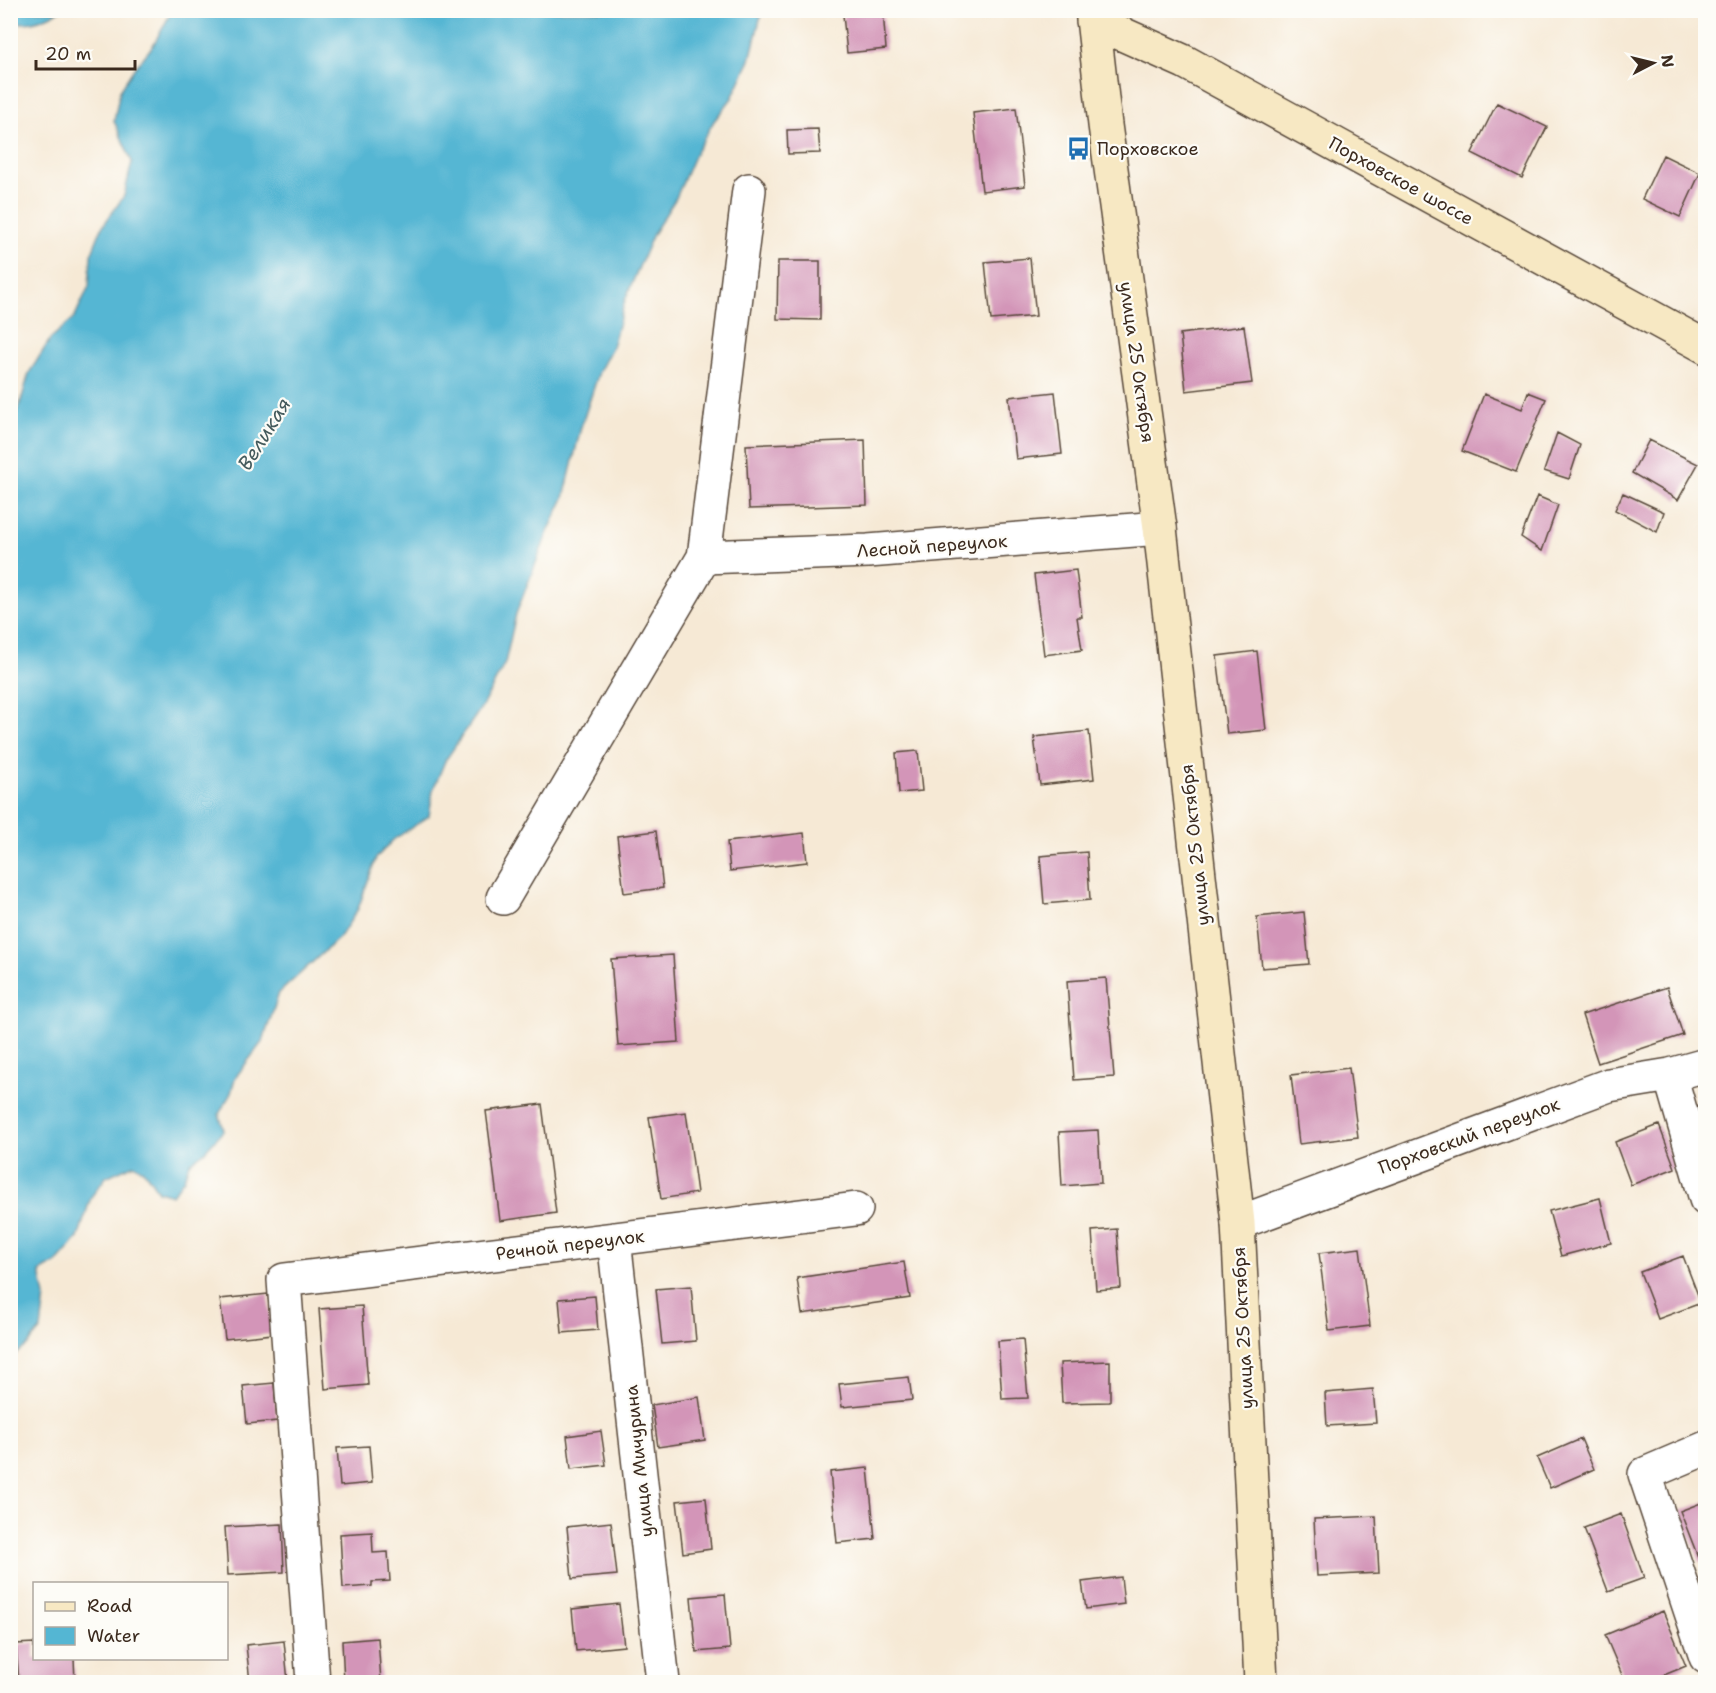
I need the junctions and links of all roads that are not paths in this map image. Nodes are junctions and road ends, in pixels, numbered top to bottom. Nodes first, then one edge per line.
1 (1093, 16) edge
2 (749, 190) dead end
3 (1706, 347) edge
4 (1160, 528) junction
5 (704, 557) junction
6 (503, 898) dead end
7 (1706, 1065) edge
8 (1670, 1075) junction
9 (1706, 1199) edge
10 (856, 1209) dead end
11 (1238, 1222) junction
12 (614, 1239) junction
13 (1706, 1448) edge
14 (1706, 1657) edge
15 (313, 1683) edge
16 (663, 1683) edge
17 (1261, 1683) edge

1 - 3 main road, Порховское шоссе
1 - 4 main road, улица 25 Октября
2 - 5 street
4 - 5 street, Лесной переулок
4 - 11 main road, улица 25 Октября
5 - 6 street
7 - 8 street, Порховский переулок
8 - 9 street
8 - 11 street, Порховский переулок
10 - 12 street, Речной переулок
11 - 17 main road, улица 25 Октября
12 - 15 street, Речной переулок
12 - 16 street, улица Мичурина
13 - 14 street

